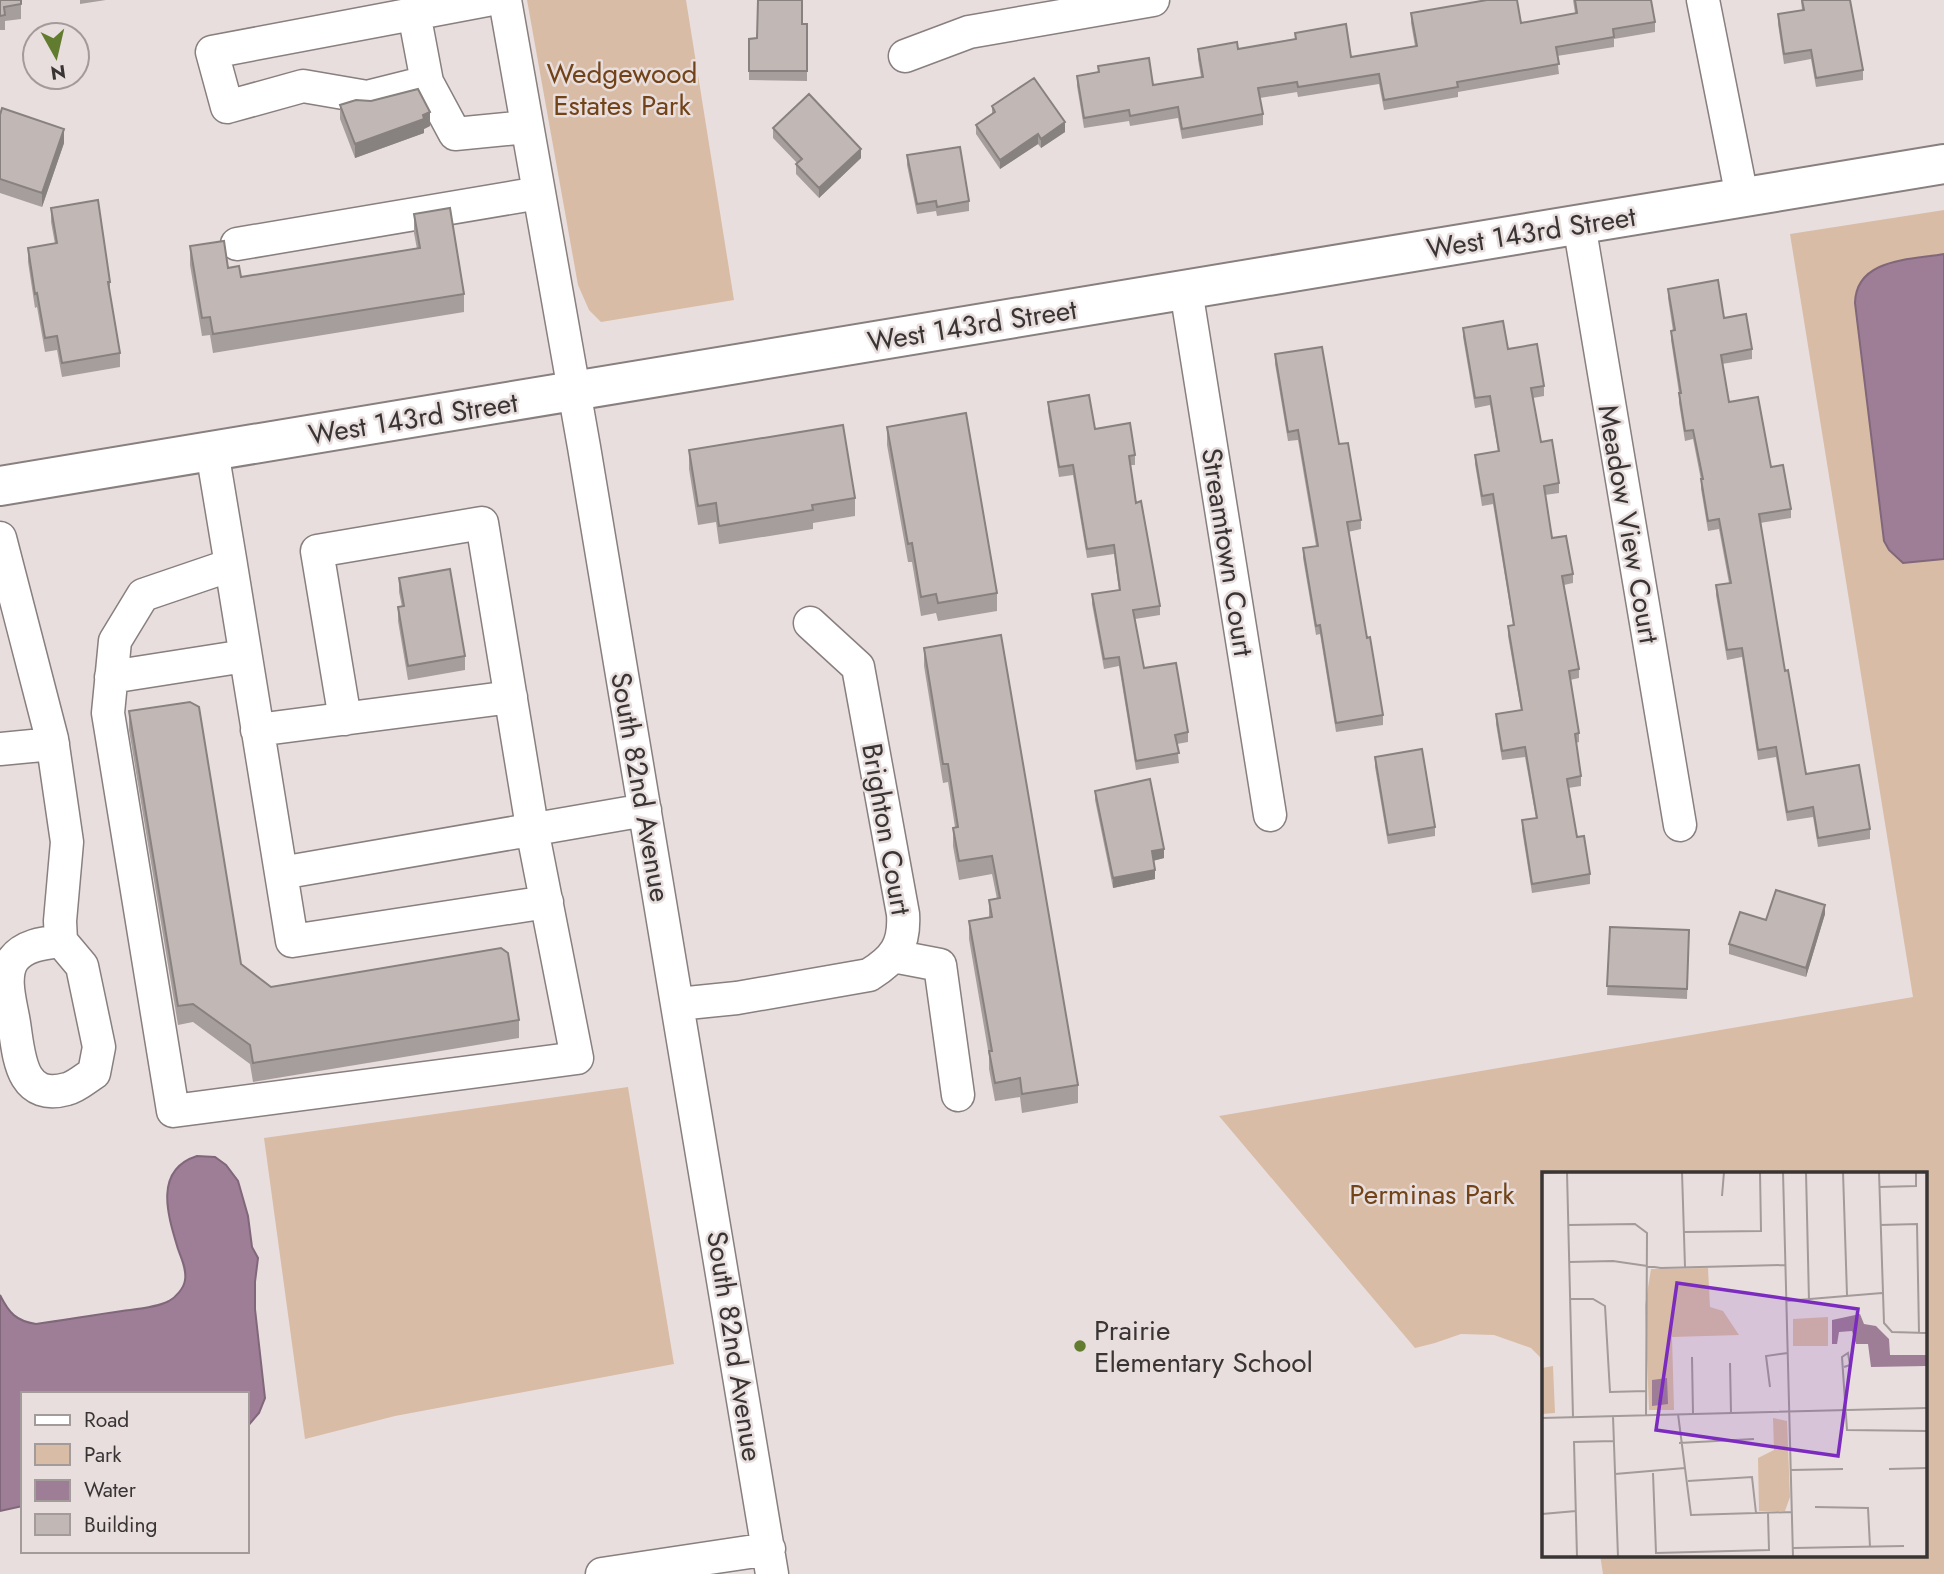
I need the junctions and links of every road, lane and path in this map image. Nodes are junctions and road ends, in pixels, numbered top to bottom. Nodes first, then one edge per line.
1 (487, 0) edge
2 (505, 0) edge
3 (1153, 0) edge
4 (1703, 0) edge
5 (414, 13) junction
6 (905, 56) dead end
7 (427, 82) junction
8 (527, 127) junction
9 (1944, 164) edge
10 (539, 193) junction
11 (1742, 197) junction
12 (1579, 224) junction
13 (237, 244) dead end
14 (1186, 290) junction
15 (574, 391) junction
16 (212, 451) junction
17 (0, 486) edge
18 (0, 538) edge
19 (231, 565) junction
20 (810, 623) dead end
21 (245, 656) junction
22 (111, 677) junction
23 (511, 697) junction
24 (345, 719) junction
25 (257, 730) junction
26 (53, 744) junction
27 (0, 749) edge
28 (645, 810) junction
29 (1270, 815) dead end
30 (1680, 825) dead end
31 (533, 828) junction
32 (281, 873) junction
33 (547, 902) junction
34 (61, 940) junction
35 (893, 956) junction
36 (678, 1004) junction
37 (958, 1095) dead end
38 (770, 1561) edge
39 (602, 1574) edge

1 - 5 street
2 - 8 street, South 82nd Avenue
3 - 6 street
4 - 11 street
5 - 7 street
5 - 7 street
7 - 8 street
8 - 10 street, South 82nd Avenue
9 - 11 main road, West 143rd Street
10 - 13 street
10 - 15 street, South 82nd Avenue
11 - 12 main road, West 143rd Street
12 - 14 main road, West 143rd Street
12 - 30 street, Meadow View Court
14 - 15 main road, West 143rd Street
14 - 29 street, Streamtown Court
15 - 16 main road, West 143rd Street
15 - 28 street, South 82nd Avenue
16 - 17 main road, West 143rd Street
16 - 19 street
18 - 26 street
19 - 21 street
19 - 22 street
20 - 35 street, Brighton Court
21 - 22 street
21 - 25 street
22 - 33 street
23 - 24 street
23 - 24 street
23 - 31 street
24 - 25 street
25 - 32 street
26 - 27 street
26 - 34 street
28 - 31 street
28 - 36 street, South 82nd Avenue
31 - 32 street
31 - 33 street
32 - 33 street
34 - 34 street
35 - 36 street, Brighton Court
35 - 37 street
36 - 38 street, South 82nd Avenue
38 - 39 street

